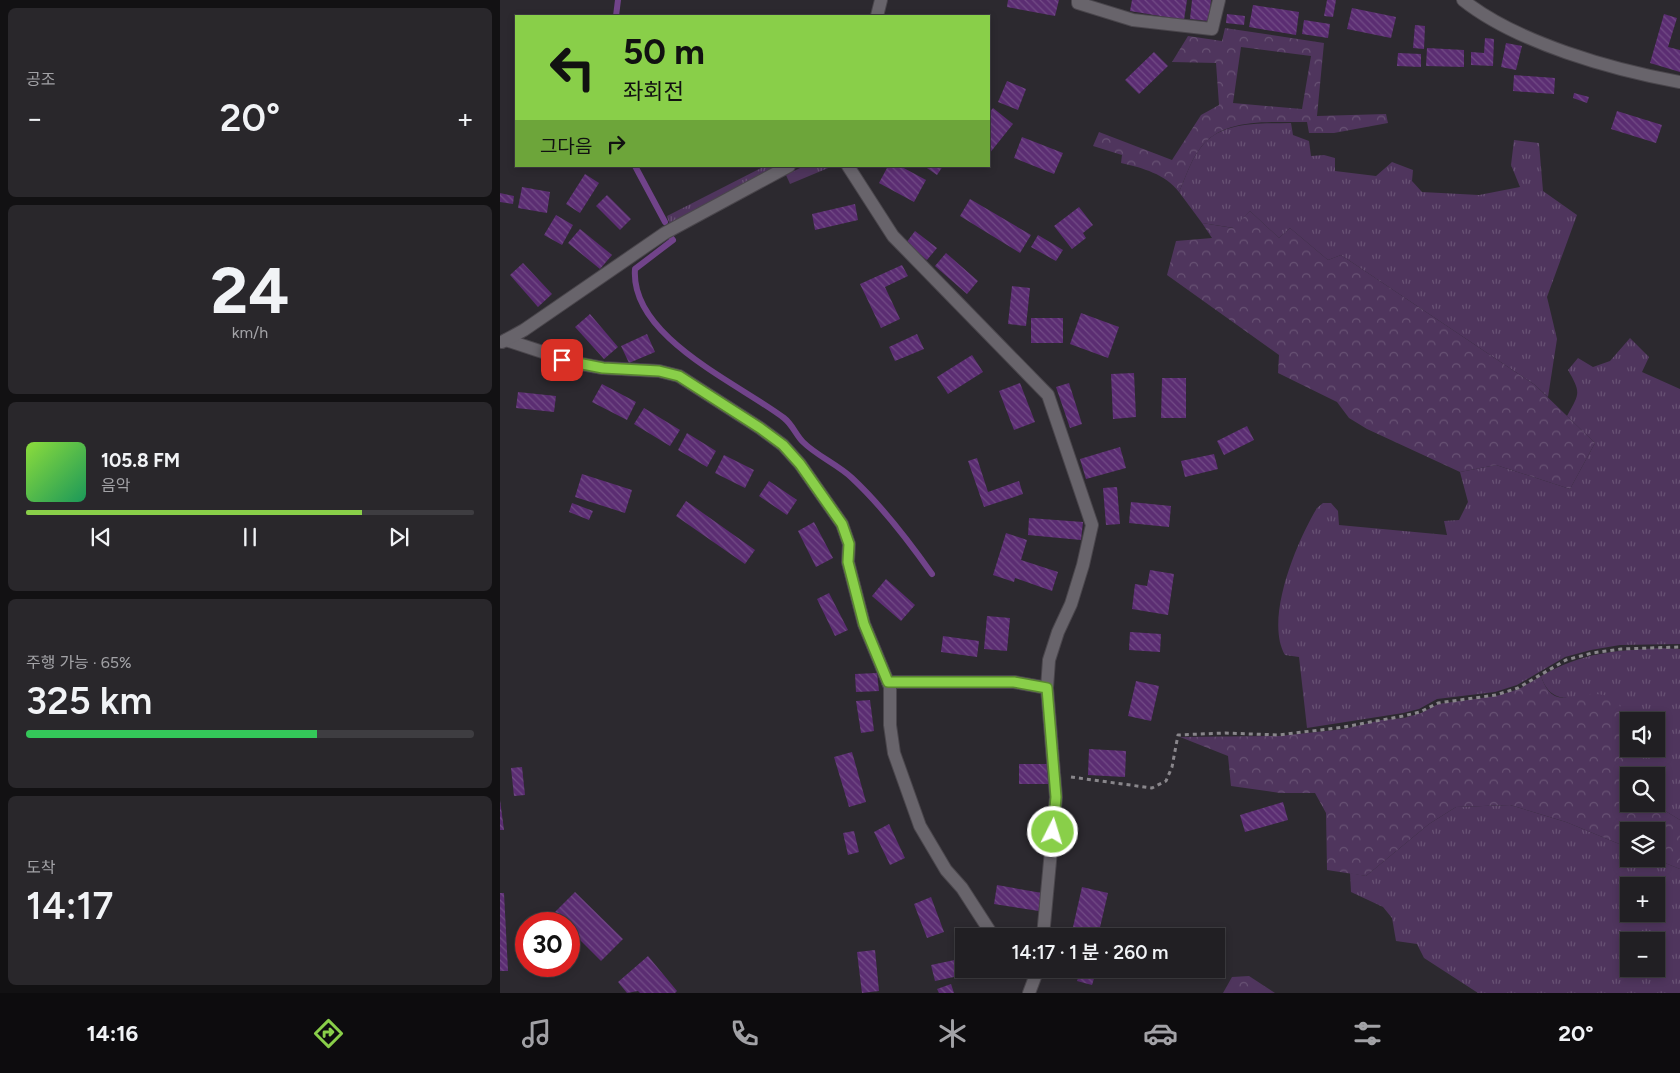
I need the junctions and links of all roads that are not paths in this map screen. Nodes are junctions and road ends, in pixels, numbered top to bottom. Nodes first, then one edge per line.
1 (881, 0) edge
2 (1078, 0) edge
3 (1219, 0) edge
4 (1463, 0) edge
5 (877, 15) edge
6 (1680, 82) edge
7 (787, 167) edge
8 (849, 167) edge
9 (503, 342) edge
10 (888, 682) junction
11 (1047, 688) junction
12 (988, 928) edge
13 (1044, 928) edge
14 (1035, 978) edge
15 (1030, 993) edge

1 - 5 street
2 - 3 street
4 - 6 street
7 - 9 street
8 - 11 street
9 - 10 street
10 - 11 street
10 - 12 street
11 - 13 street
14 - 15 street

